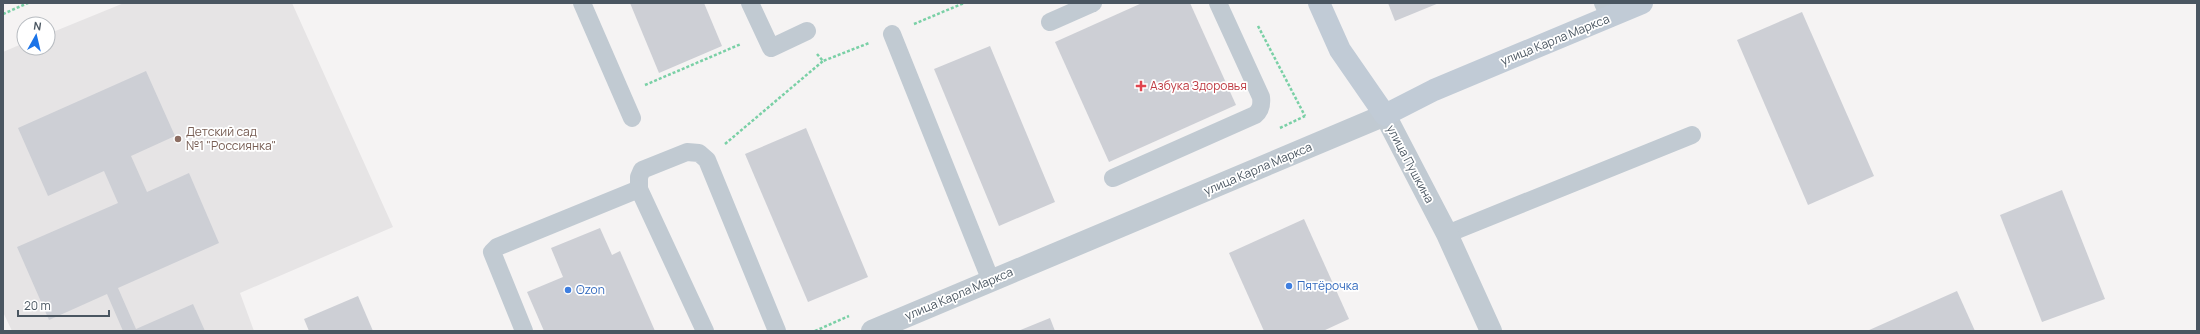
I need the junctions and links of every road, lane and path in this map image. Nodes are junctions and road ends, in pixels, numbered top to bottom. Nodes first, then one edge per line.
1 (28, 3) edge
2 (582, 3) edge
3 (750, 3) edge
4 (1093, 3) edge
5 (1218, 3) edge
6 (1319, 3) edge
7 (1642, 3) edge
8 (1607, 10) edge
9 (3, 14) edge
10 (1050, 22) dead end
11 (1257, 24) dead end
12 (807, 32) dead end
13 (765, 34) junction
14 (892, 34) dead end
15 (823, 61) dead end
16 (622, 95) junction
17 (1385, 115) junction
18 (632, 118) dead end
19 (1692, 135) dead end
20 (1319, 143) junction
21 (706, 160) junction
22 (1113, 178) dead end
23 (639, 189) junction
24 (1447, 234) junction
25 (991, 281) junction
26 (524, 331) edge
27 (704, 331) edge
28 (777, 331) edge
29 (872, 331) edge
30 (1491, 331) edge

1 - 9 path
2 - 16 lane
3 - 13 lane
4 - 10 lane
5 - 22 lane
6 - 17 street, улица Пушкина
7 - 8 street, улица Карла Маркса
8 - 17 street, улица Карла Маркса
11 - 20 path
12 - 13 lane
13 - 16 path
14 - 25 lane
15 - 21 path
16 - 18 lane
17 - 20 street, улица Карла Маркса
17 - 24 street, улица Пушкина
19 - 24 lane
20 - 25 street, улица Карла Маркса
21 - 23 lane
21 - 28 lane
23 - 26 lane
23 - 27 lane
24 - 30 street, улица Пушкина
25 - 29 street, улица Карла Маркса

